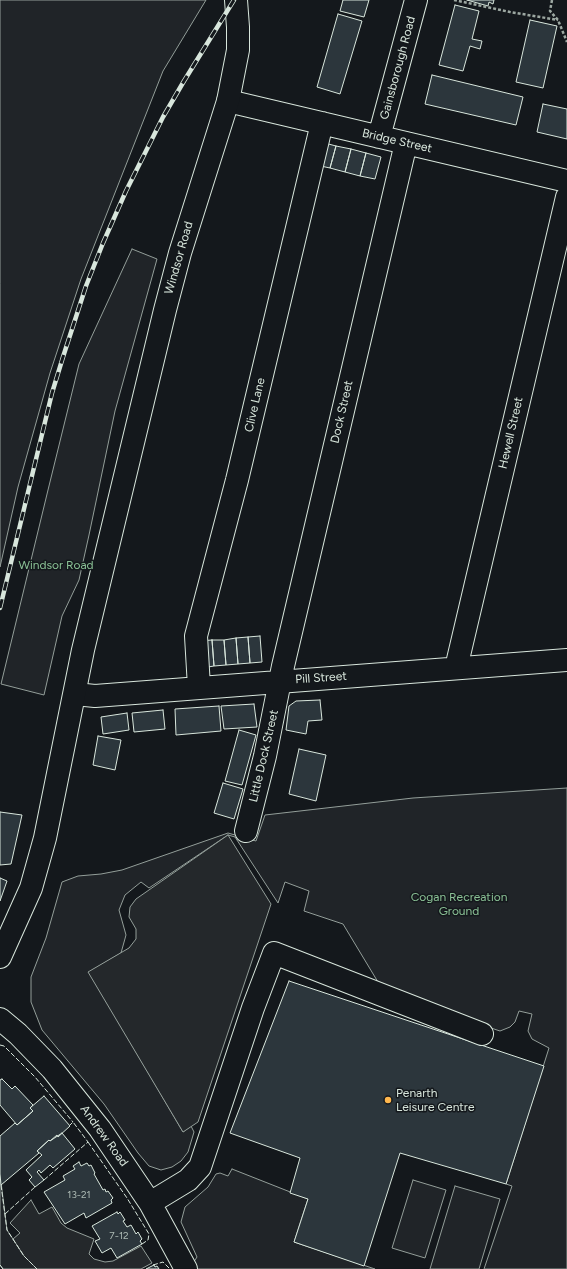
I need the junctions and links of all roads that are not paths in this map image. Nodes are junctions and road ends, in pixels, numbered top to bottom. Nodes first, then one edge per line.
1 (236, 0) edge
2 (416, 0) edge
3 (228, 101) junction
4 (322, 123) junction
5 (379, 136) junction
6 (406, 143) junction
7 (567, 181) edge
8 (567, 198) edge
9 (567, 660) edge
10 (456, 668) junction
11 (280, 681) junction
12 (199, 687) junction
13 (75, 694) junction
14 (246, 831) dead end
15 (0, 957) edge
16 (0, 1019) edge
17 (482, 1034) dead end
18 (150, 1203) junction
19 (186, 1269) edge

1 - 3 street, Windsor Road
2 - 5 street, Gainsborough Road
3 - 4 street, Bridge Street
3 - 13 street, Windsor Road
4 - 5 street, Bridge Street
4 - 12 street, Clive Lane
5 - 6 street, Bridge Street
6 - 7 street, Bridge Street
6 - 11 street, Dock Street
8 - 10 street, Hewell Street
9 - 10 street, Pill Street
10 - 11 street, Pill Street
11 - 12 street, Pill Street
11 - 14 street, Little Dock Street
12 - 13 street, Pill Street
13 - 15 street, Windsor Road
16 - 18 street, Andrew Road
17 - 18 street
18 - 19 street, Andrew Road

